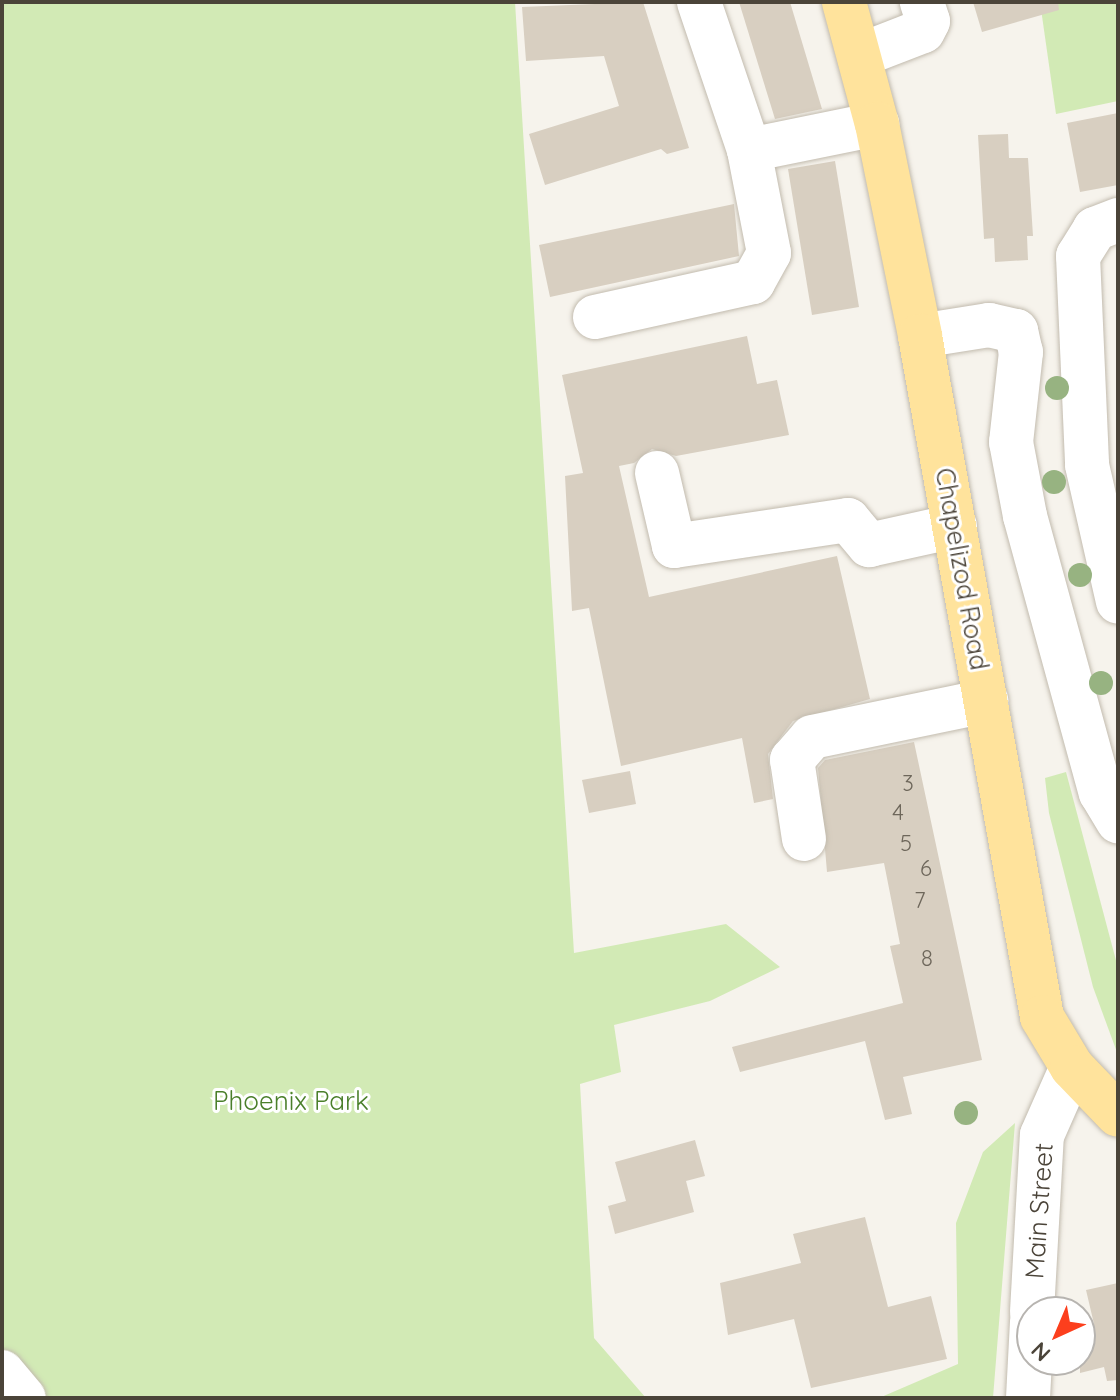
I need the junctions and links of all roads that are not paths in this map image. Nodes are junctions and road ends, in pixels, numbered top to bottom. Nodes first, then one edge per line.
1 (699, 2) edge
2 (844, 2) edge
3 (922, 2) edge
4 (861, 55) junction
5 (877, 124) junction
6 (749, 150) junction
7 (1118, 220) edge
8 (595, 317) dead end
9 (920, 336) junction
10 (657, 473) dead end
11 (955, 526) junction
12 (1117, 597) edge
13 (986, 701) junction
14 (1118, 821) edge
15 (804, 839) dead end
16 (1072, 1067) junction
17 (1118, 1115) edge
18 (1033, 1296) edge
19 (2, 1372) edge
20 (1029, 1376) edge
21 (24, 1398) edge
22 (1028, 1398) edge

1 - 6 street
2 - 4 main road, Chapelizod Road
3 - 4 street
4 - 5 main road, Chapelizod Road
5 - 6 street
5 - 9 main road, Chapelizod Road
6 - 8 street
7 - 12 street
9 - 11 main road, Chapelizod Road
9 - 14 street
10 - 11 street
11 - 13 main road, Chapelizod Road
13 - 15 street
13 - 16 main road, Chapelizod Road
16 - 17 main road, Chapelizod Road
16 - 18 street, Main Street
19 - 21 street
20 - 22 street

